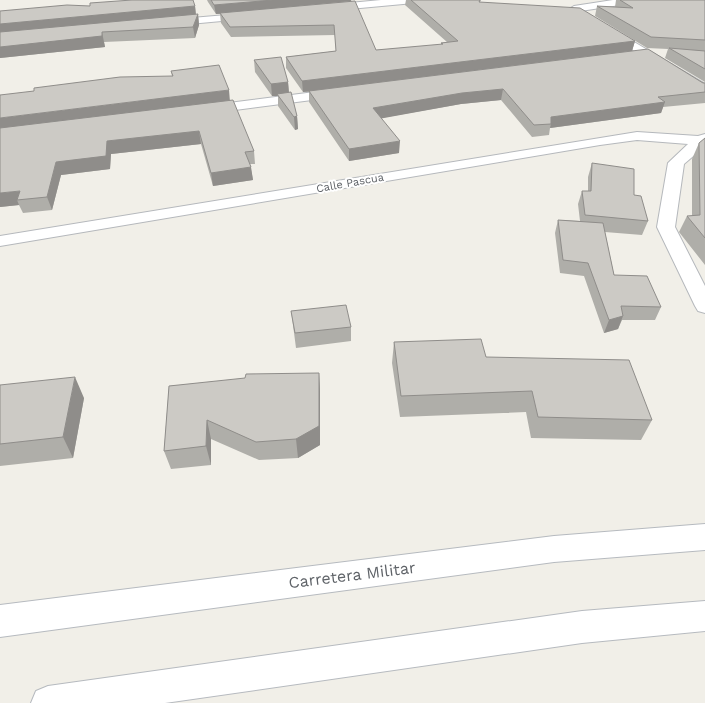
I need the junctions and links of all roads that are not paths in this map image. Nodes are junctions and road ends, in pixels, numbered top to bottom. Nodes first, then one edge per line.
1 (414, 0) edge
2 (634, 0) edge
3 (321, 9) edge
4 (576, 10) edge
5 (258, 15) edge
6 (156, 24) edge
7 (601, 26) edge
8 (647, 53) junction
9 (667, 54) dead end
10 (625, 57) edge
11 (705, 90) edge
12 (348, 92) edge
13 (190, 112) edge
14 (703, 140) edge
15 (0, 242) edge
16 (705, 306) edge
17 (705, 537) edge
18 (705, 616) edge
19 (0, 621) edge
20 (48, 703) edge

1 - 3 street
2 - 4 street
5 - 6 street
7 - 8 street
8 - 9 street
8 - 10 street
8 - 11 street
12 - 13 street
14 - 15 street, Calle Pascua
14 - 16 street
17 - 19 street, Carretera Militar
18 - 20 street

